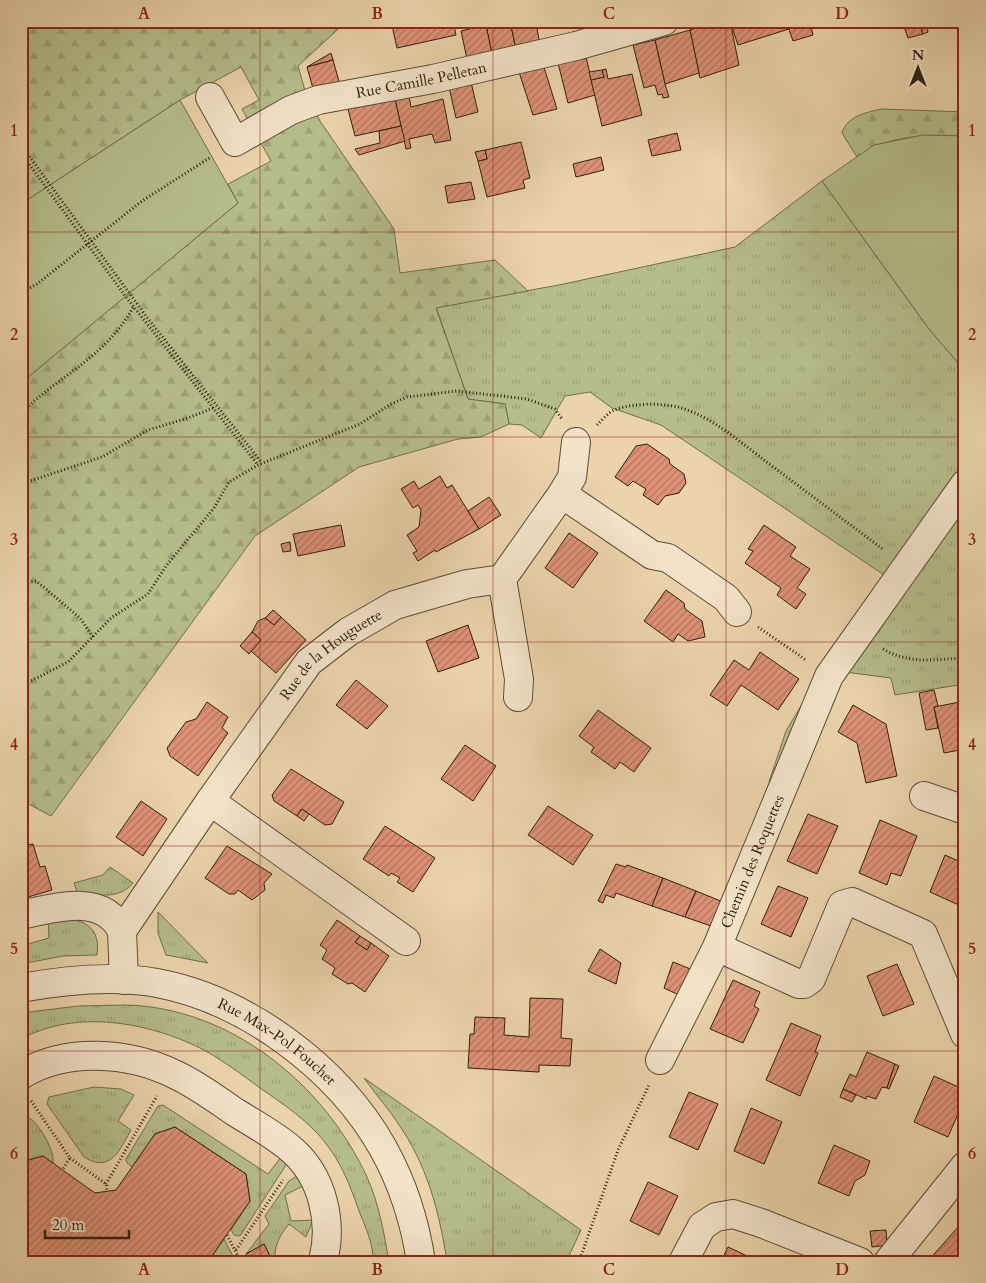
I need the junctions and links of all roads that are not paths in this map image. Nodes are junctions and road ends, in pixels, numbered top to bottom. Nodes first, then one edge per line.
1 (664, 21) edge
2 (210, 97) dead end
3 (576, 442) road end
4 (965, 484) edge
5 (562, 494) junction
6 (502, 579) junction
7 (737, 612) road end
8 (518, 697) dead end
9 (924, 796) dead end
10 (210, 801) junction
11 (965, 810) edge
12 (21, 915) edge
13 (122, 931) junction
14 (406, 941) dead end
15 (717, 947) junction
16 (124, 980) junction
17 (21, 988) edge
18 (965, 1034) edge
19 (660, 1060) road end
20 (24, 1084) edge
21 (965, 1166) edge
22 (323, 1261) edge
23 (421, 1262) edge
24 (683, 1262) edge
25 (860, 1262) edge
26 (888, 1262) edge

1 - 2 street, Rue Camille Pelletan
3 - 5 street
4 - 15 street, Chemin des Roquettes
5 - 6 street
5 - 7 street
6 - 8 street
6 - 10 street, Rue de la Houguette
9 - 11 street
10 - 13 street, Rue de la Houguette
10 - 14 street
12 - 13 street
13 - 16 street
15 - 18 street
15 - 19 street, Chemin des Roquettes
16 - 17 street, Rue Max-Pol Fouchet
16 - 23 street, Rue Max-Pol Fouchet
20 - 22 street
21 - 26 street
24 - 25 street

